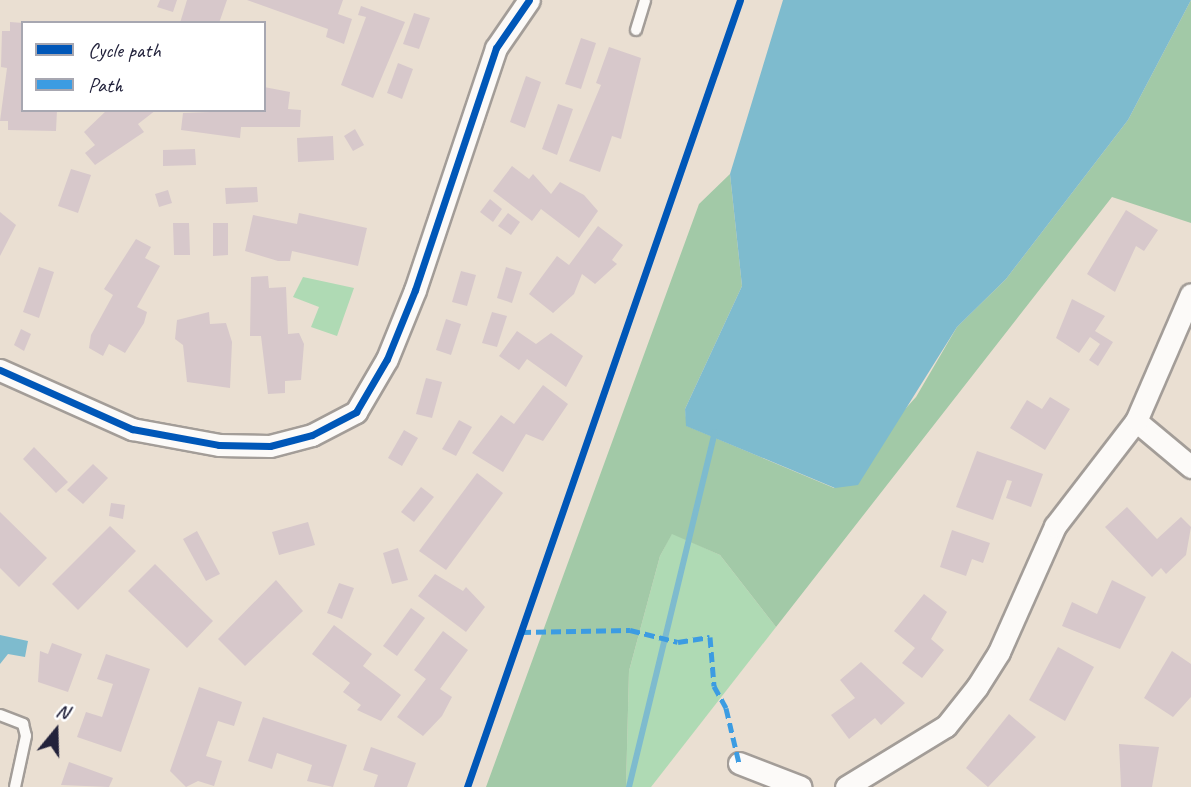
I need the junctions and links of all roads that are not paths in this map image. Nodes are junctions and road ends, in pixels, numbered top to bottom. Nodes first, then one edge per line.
1 (529, 0) edge
2 (645, 0) edge
3 (636, 30) dead end
4 (1191, 294) edge
5 (0, 370) edge
6 (1136, 421) junction
7 (1191, 467) edge
8 (0, 715) edge
9 (739, 764) dead end
10 (15, 787) edge
11 (801, 787) edge
12 (846, 787) edge

1 - 5 street
2 - 3 lane
4 - 6 street
6 - 7 street
6 - 12 street
8 - 10 lane
9 - 11 street

